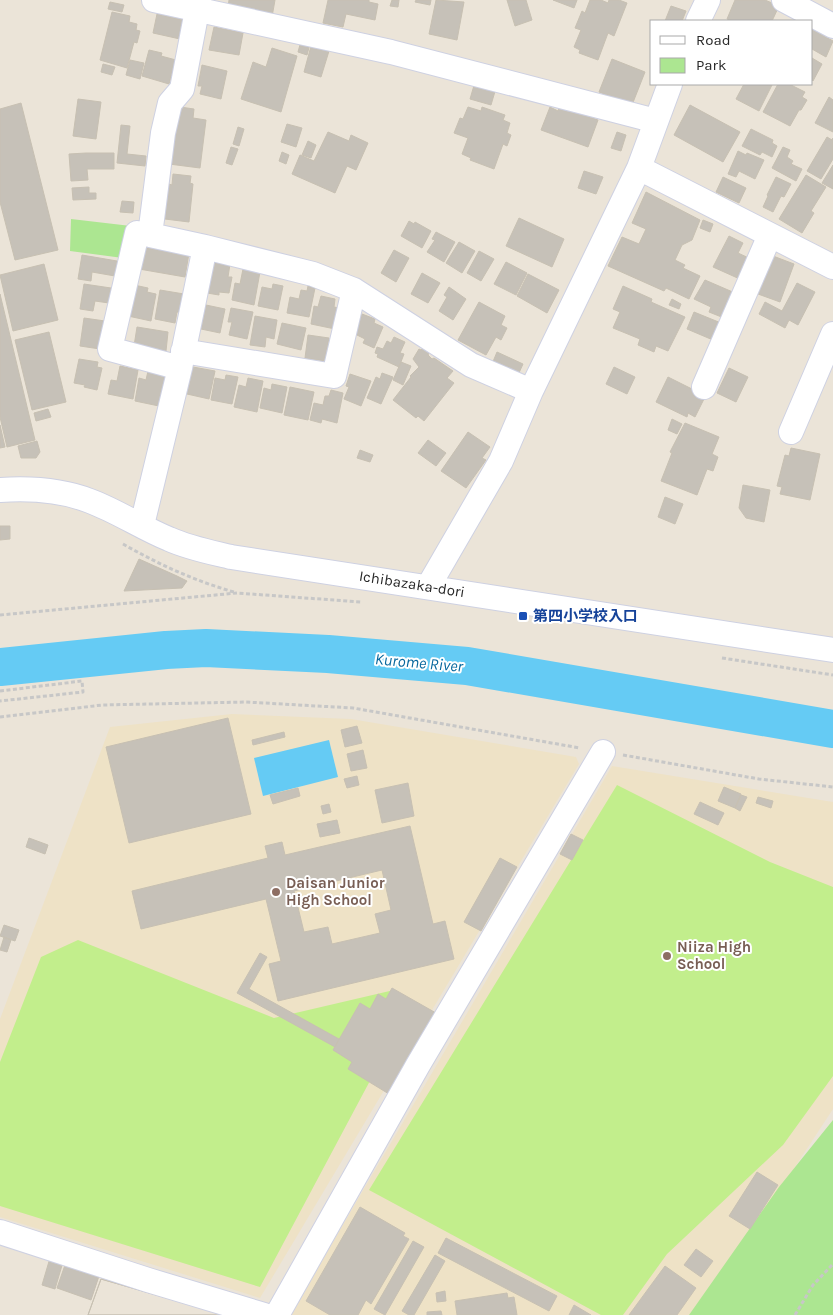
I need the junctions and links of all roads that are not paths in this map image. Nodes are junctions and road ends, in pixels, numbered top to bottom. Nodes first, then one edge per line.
1 (154, 0) edge
2 (708, 0) edge
3 (784, 0) edge
4 (199, 5) edge
5 (698, 20) edge
6 (833, 26) edge
7 (670, 85) edge
8 (656, 121) junction
9 (639, 168) junction
10 (770, 235) junction
11 (150, 236) junction
12 (204, 246) junction
13 (833, 267) edge
14 (354, 290) junction
15 (833, 334) edge
16 (182, 359) junction
17 (704, 387) dead end
18 (531, 391) junction
19 (791, 432) dead end
20 (0, 490) edge
21 (142, 525) junction
22 (428, 587) junction
23 (833, 650) edge
24 (603, 752) road end
25 (0, 1232) edge
26 (264, 1315) edge
27 (276, 1315) edge

1 - 4 street
2 - 5 street
3 - 6 street
4 - 8 street
4 - 11 street
7 - 8 street
8 - 9 street
9 - 10 street
9 - 18 street
10 - 13 street
10 - 17 street
11 - 12 street
11 - 16 street
12 - 14 street
12 - 16 street
14 - 16 street
14 - 18 street
15 - 19 street
16 - 21 street
18 - 22 street
20 - 21 street, Ichibazaka-dori
21 - 22 street, Ichibazaka-dori
22 - 23 street, Ichibazaka-dori
24 - 27 street
25 - 26 street

